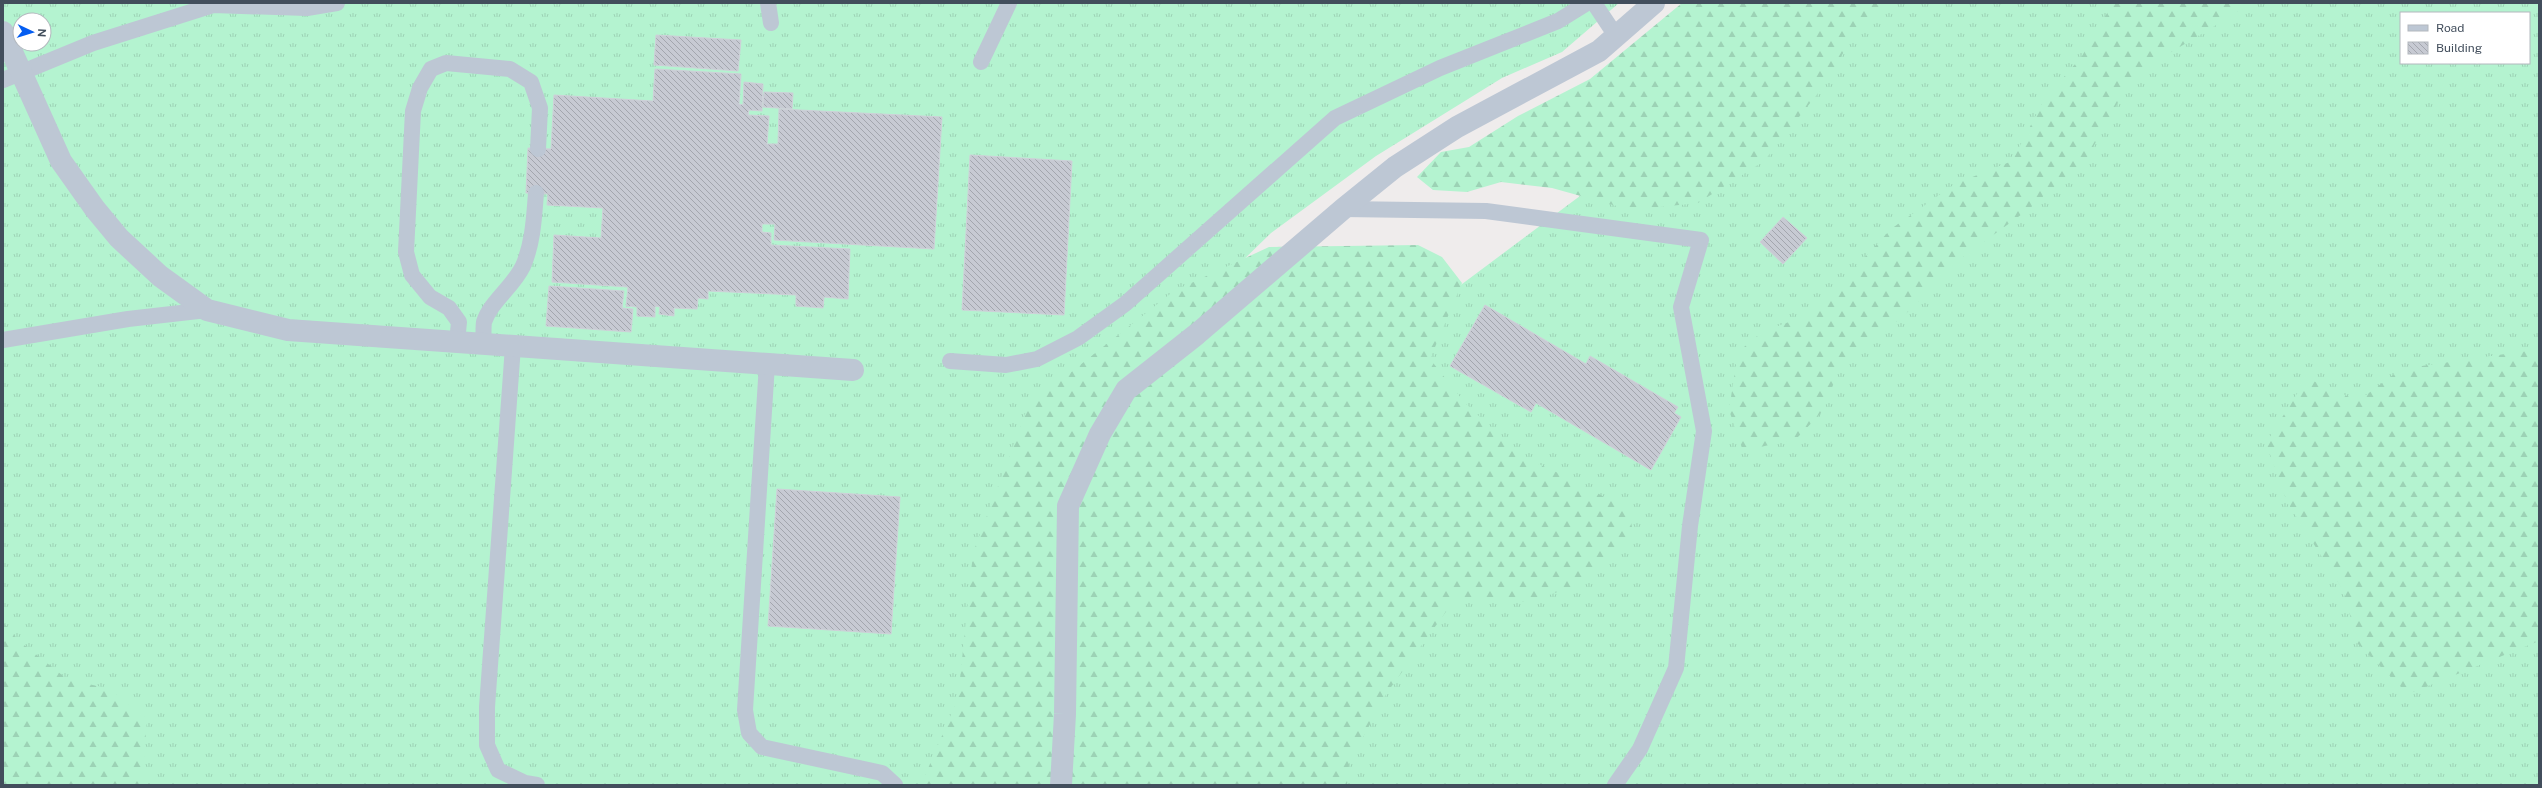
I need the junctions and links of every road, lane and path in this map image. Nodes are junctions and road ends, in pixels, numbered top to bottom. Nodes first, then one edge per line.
1 (337, 3) edge
2 (768, 3) edge
3 (1010, 3) edge
4 (1587, 3) edge
5 (1594, 3) edge
6 (1654, 3) edge
7 (771, 23) dead end
8 (3, 32) edge
9 (1616, 36) junction
10 (982, 62) dead end
11 (3, 80) edge
12 (538, 149) dead end
13 (536, 193) dead end
14 (1342, 209) junction
15 (207, 310) junction
16 (3, 340) edge
17 (457, 342) junction
18 (483, 343) junction
19 (513, 346) junction
20 (950, 361) dead end
21 (767, 364) junction
22 (854, 370) dead end
23 (537, 785) edge
24 (894, 785) edge
25 (1061, 785) edge
26 (1615, 785) edge

1 - 11 lane
2 - 7 lane
3 - 10 lane
4 - 20 lane
5 - 9 lane
6 - 9 street
8 - 15 street
9 - 14 street
12 - 17 lane
13 - 18 lane
14 - 25 street
14 - 26 lane
15 - 16 lane
15 - 17 street
17 - 18 street
18 - 19 street
19 - 21 street
19 - 23 lane
21 - 22 street
21 - 24 lane

